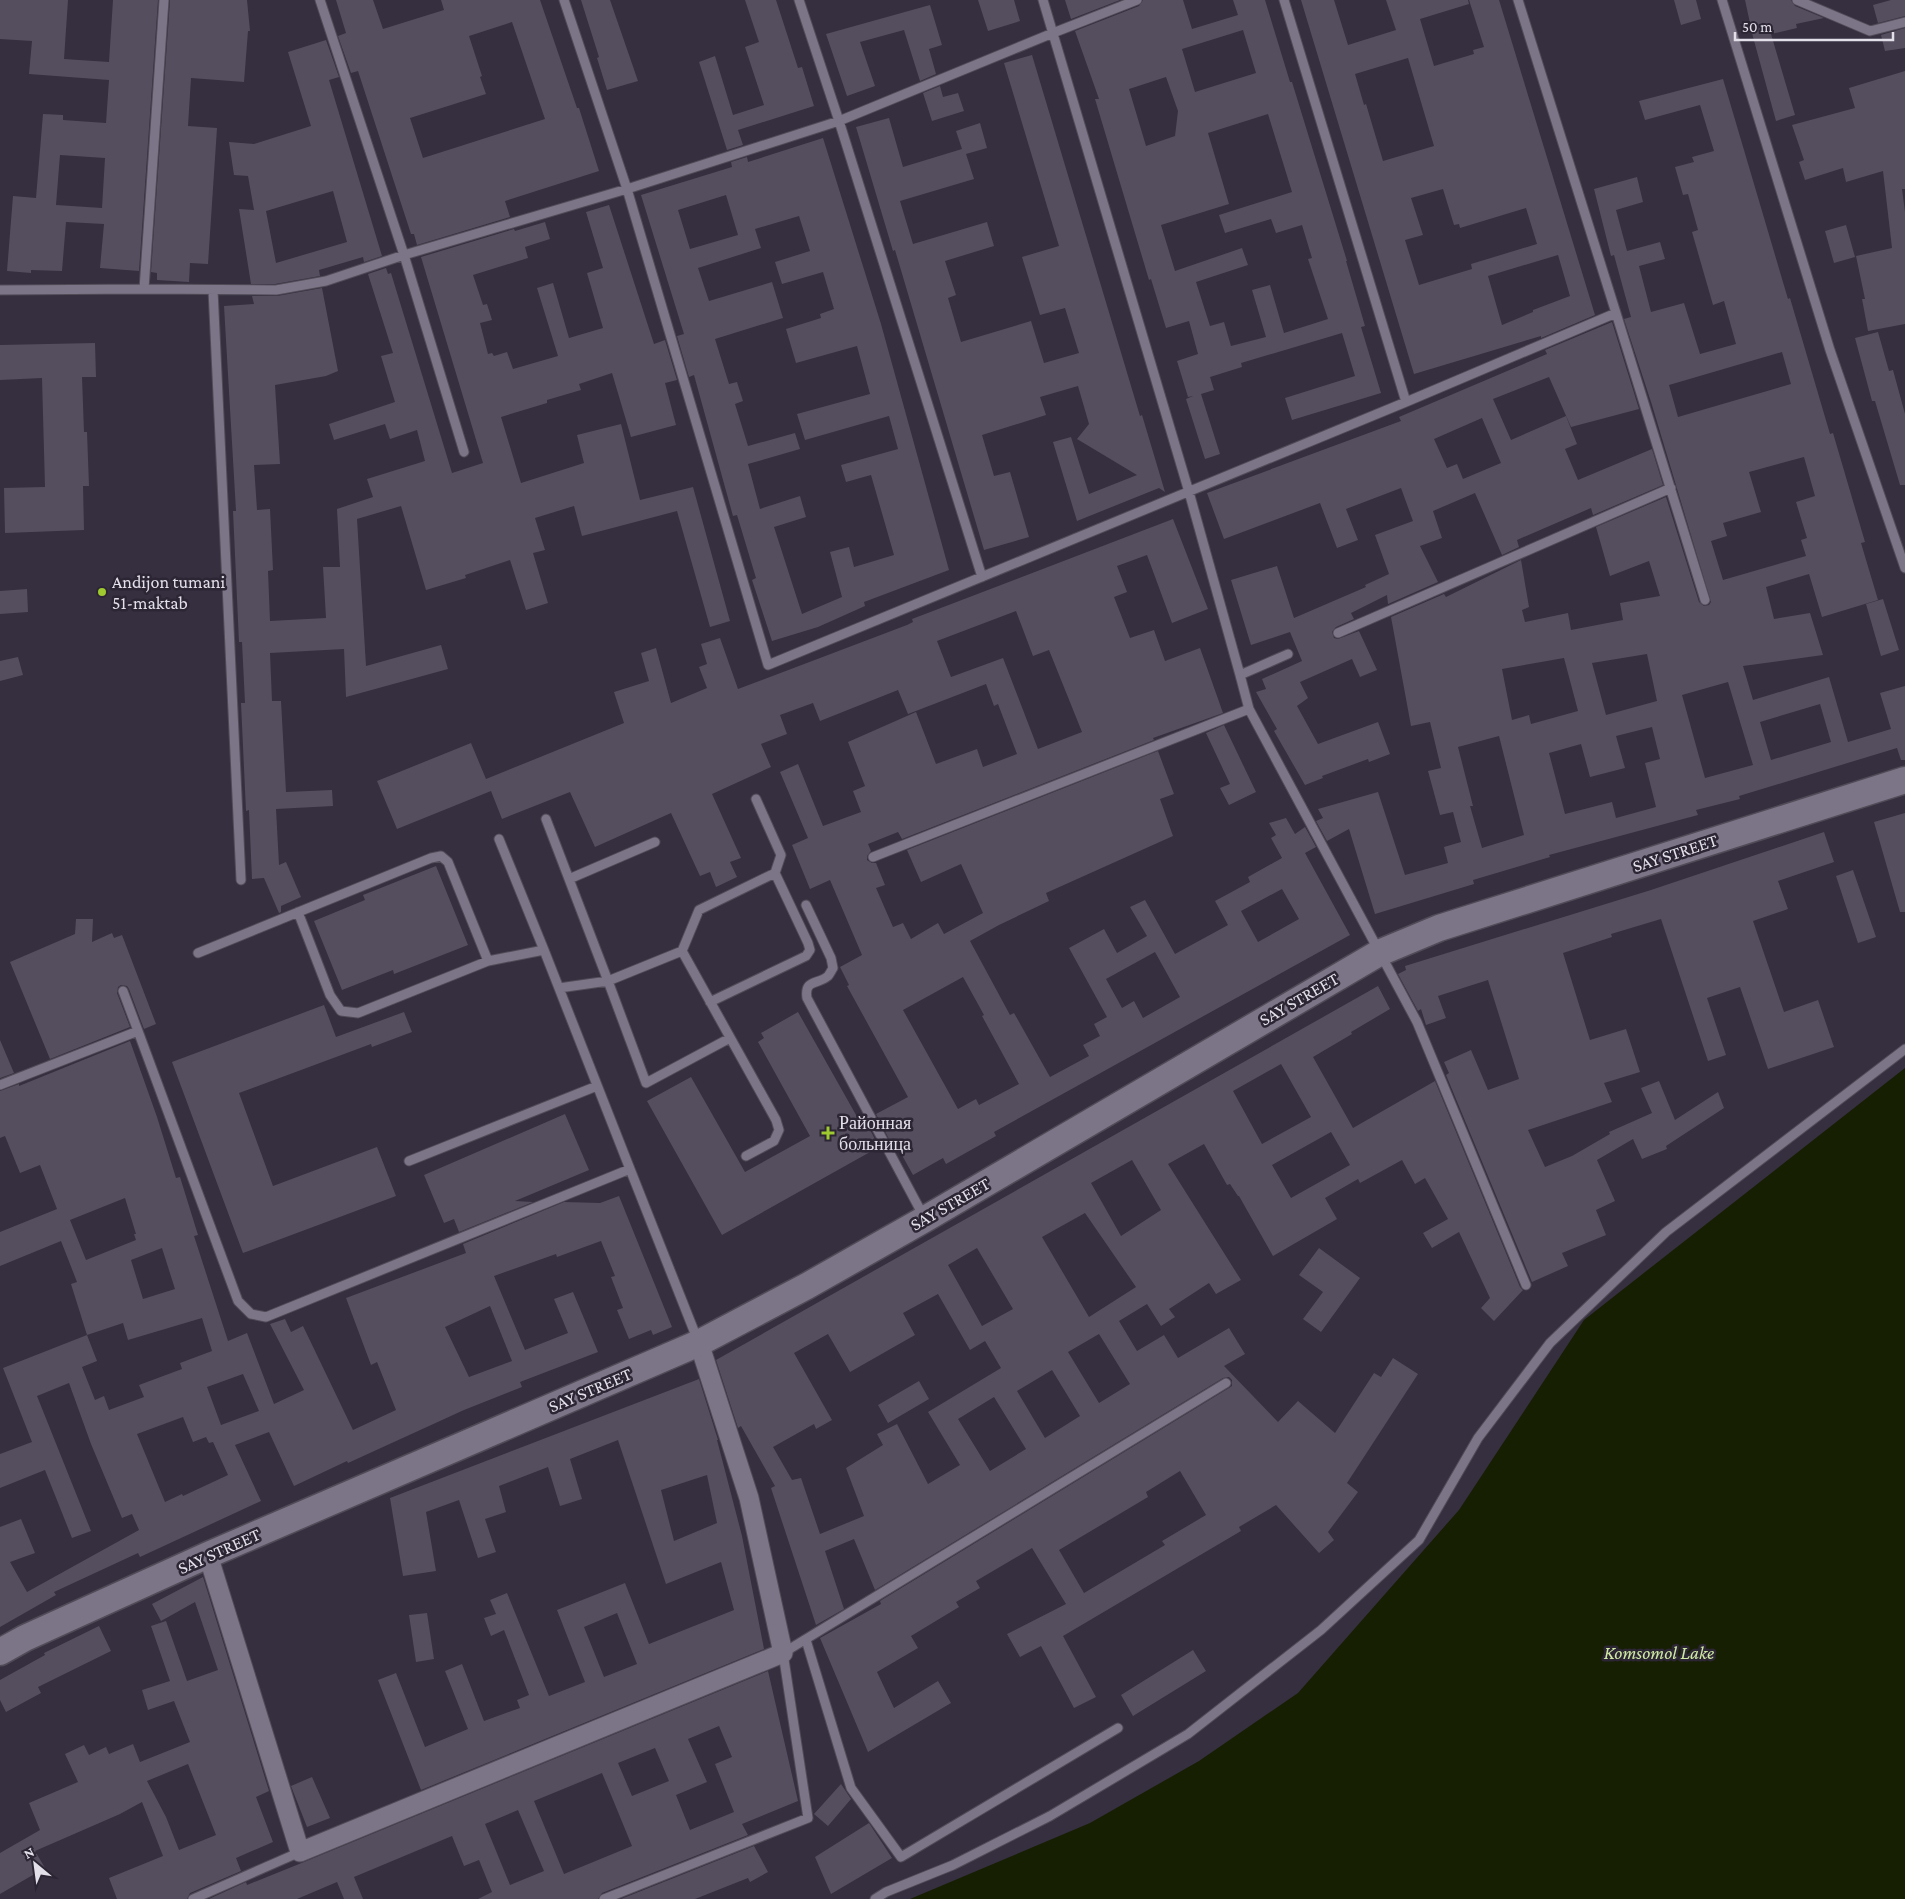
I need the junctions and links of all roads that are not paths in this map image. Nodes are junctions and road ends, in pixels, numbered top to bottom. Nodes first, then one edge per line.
1 (164, 0) edge
2 (320, 0) edge
3 (564, 0) edge
4 (799, 0) edge
5 (1043, 0) edge
6 (1137, 0) edge
7 (1284, 0) edge
8 (1518, 0) edge
9 (1722, 0) edge
10 (1797, 0) edge
11 (1905, 22) edge
12 (1053, 32) junction
13 (839, 121) junction
14 (627, 188) junction
15 (404, 255) junction
16 (144, 289) junction
17 (0, 290) edge
18 (212, 290) junction
19 (1616, 313) junction
20 (1406, 402) junction
21 (464, 452) dead end
22 (1671, 488) junction
23 (1189, 492) junction
24 (1905, 568) edge
25 (982, 577) junction
26 (1705, 600) dead end
27 (1338, 633) dead end
28 (1288, 654) dead end
29 (1240, 675) junction
30 (1249, 709) junction
31 (1905, 780) edge
32 (756, 799) dead end
33 (546, 819) dead end
34 (499, 839) dead end
35 (655, 842) dead end
36 (873, 857) dead end
37 (775, 873) junction
38 (569, 879) junction
39 (241, 880) dead end
40 (806, 905) dead end
41 (298, 912) junction
42 (544, 950) junction
43 (682, 952) junction
44 (198, 953) dead end
45 (1379, 953) junction
46 (488, 961) junction
47 (608, 981) junction
48 (559, 988) junction
49 (123, 992) dead end
50 (710, 1002) junction
51 (138, 1031) junction
52 (730, 1038) junction
53 (1905, 1049) edge
54 (0, 1084) edge
55 (597, 1086) junction
56 (746, 1156) dead end
57 (409, 1161) dead end
58 (630, 1169) junction
59 (925, 1219) junction
60 (1526, 1285) dead end
61 (699, 1343) junction
62 (1226, 1382) dead end
63 (208, 1555) junction
64 (806, 1640) junction
65 (0, 1652) edge
66 (783, 1654) junction
67 (1118, 1728) dead end
68 (300, 1852) junction
69 (192, 1899) edge
70 (604, 1899) edge
71 (875, 1899) edge

1 - 16 lane
2 - 15 lane
3 - 14 lane
4 - 13 lane
5 - 12 lane
6 - 12 lane
7 - 20 lane
8 - 19 lane
9 - 24 lane
10 - 11 lane
12 - 13 lane
12 - 23 lane
13 - 14 lane
13 - 25 lane
14 - 15 lane
14 - 25 lane
15 - 18 lane
15 - 21 lane
16 - 17 lane
16 - 18 lane
18 - 39 lane
19 - 20 lane
19 - 22 lane
20 - 23 lane
22 - 26 lane
22 - 27 lane
23 - 25 lane
23 - 29 lane
28 - 29 lane
29 - 30 lane
30 - 36 lane
30 - 45 lane
31 - 45 main road, SAY STREET
32 - 37 lane
33 - 38 lane
34 - 42 lane
35 - 38 lane
37 - 43 lane
37 - 50 lane
38 - 47 lane
40 - 59 lane
41 - 44 lane
41 - 46 lane
41 - 46 lane
42 - 46 lane
42 - 48 lane
43 - 47 lane
43 - 50 lane
45 - 59 main road, SAY STREET
45 - 60 lane
47 - 48 lane
47 - 52 lane
48 - 55 lane
49 - 51 lane
50 - 52 lane
51 - 54 lane
51 - 58 lane
52 - 56 lane
53 - 71 lane
55 - 57 lane
55 - 58 lane
58 - 61 lane
59 - 61 main road, SAY STREET
61 - 63 main road, SAY STREET
61 - 66 street
62 - 64 lane
63 - 65 main road, SAY STREET
63 - 68 street
64 - 66 lane
64 - 67 lane
66 - 68 street
66 - 70 lane
68 - 69 lane

